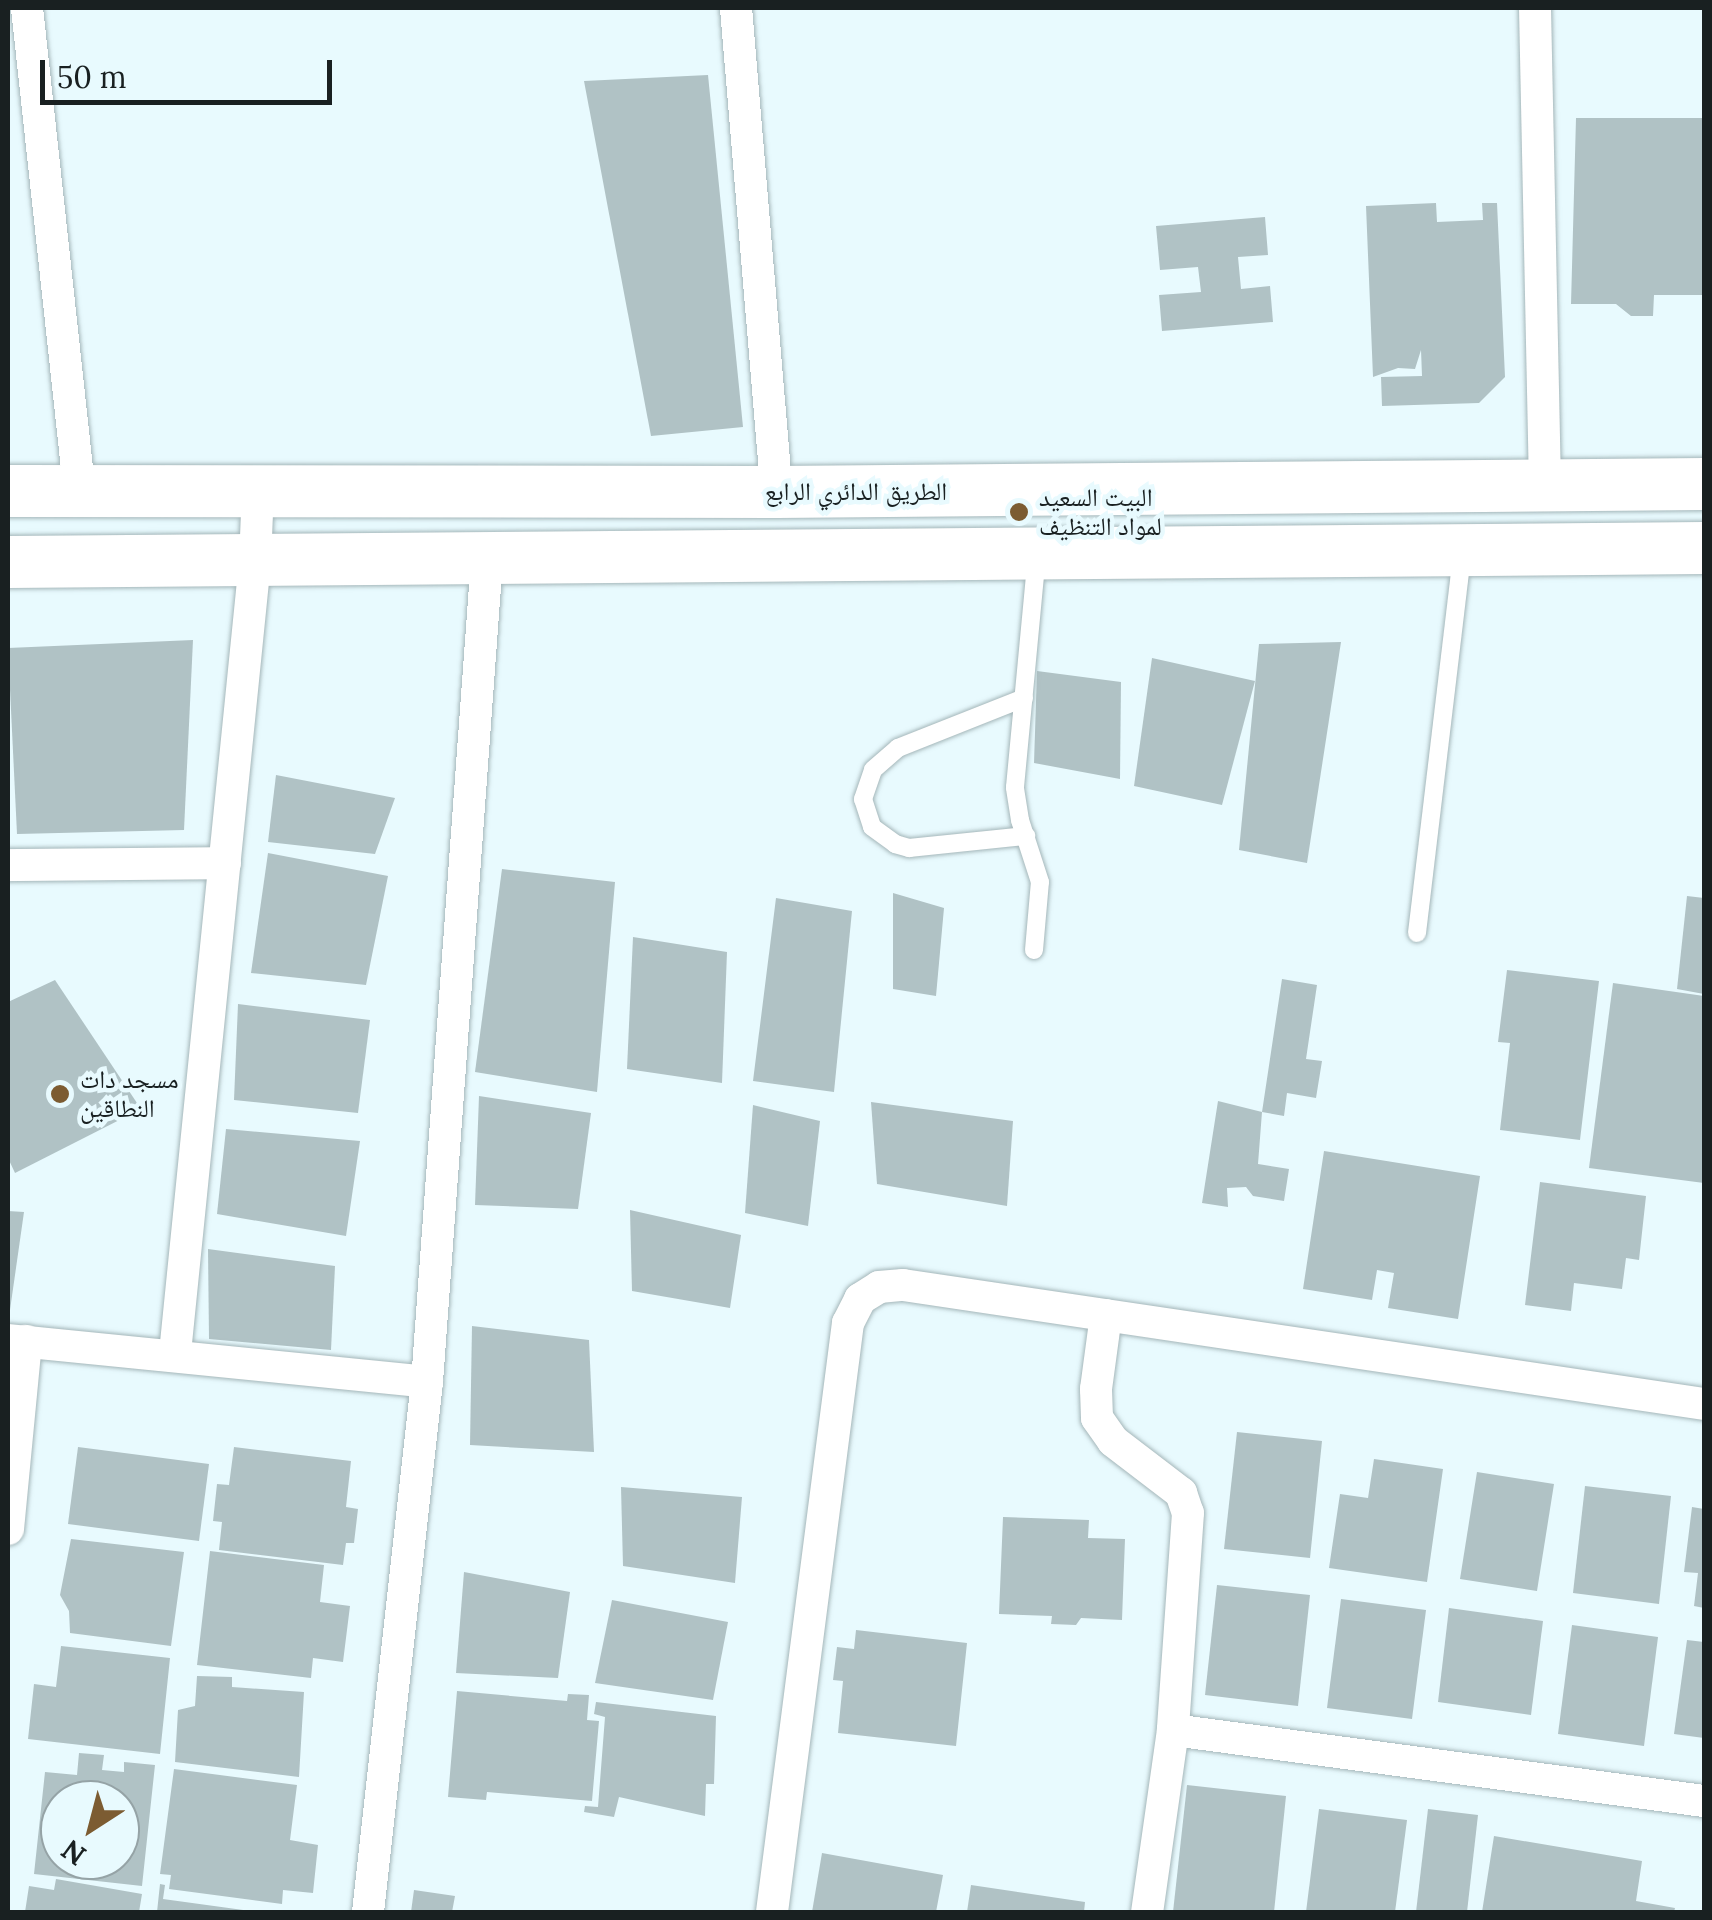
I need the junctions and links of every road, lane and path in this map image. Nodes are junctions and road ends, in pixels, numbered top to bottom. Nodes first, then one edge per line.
1 (27, 8) edge
2 (736, 8) edge
3 (1535, 8) edge
4 (1704, 484) edge
5 (1545, 487) junction
6 (79, 489) junction
7 (258, 490) junction
8 (8, 491) edge
9 (777, 492) junction
10 (1704, 548) edge
11 (1463, 550) junction
12 (1038, 554) junction
13 (487, 559) junction
14 (255, 561) junction
15 (8, 562) edge
16 (1024, 698) junction
17 (1026, 836) junction
18 (225, 863) junction
19 (8, 864) edge
20 (1416, 933) dead end
21 (1034, 950) dead end
22 (1106, 1316) junction
23 (17, 1340) edge
24 (176, 1354) junction
25 (427, 1382) junction
26 (1704, 1404) edge
27 (8, 1530) edge
28 (1172, 1730) junction
29 (1704, 1801) edge
30 (368, 1912) edge
31 (772, 1912) edge
32 (1147, 1912) edge

1 - 6 street
2 - 9 street
3 - 5 street
4 - 5 main road, الطريق الدائري الرابع
5 - 9 main road, الطريق الدائري الرابع
6 - 7 main road, الطريق الدائري الرابع
6 - 8 main road, الطريق الدائري الرابع
7 - 9 main road, الطريق الدائري الرابع
7 - 14 street
10 - 11 main road
11 - 12 main road
11 - 20 lane
12 - 13 main road
12 - 16 lane
13 - 14 main road
13 - 25 street
14 - 15 main road
14 - 18 street
16 - 17 lane
16 - 17 lane
17 - 21 lane
18 - 19 street
18 - 24 street
22 - 26 street
22 - 28 street
22 - 31 street
23 - 24 street
23 - 27 street
24 - 25 street
25 - 30 street
28 - 29 street
28 - 32 street

